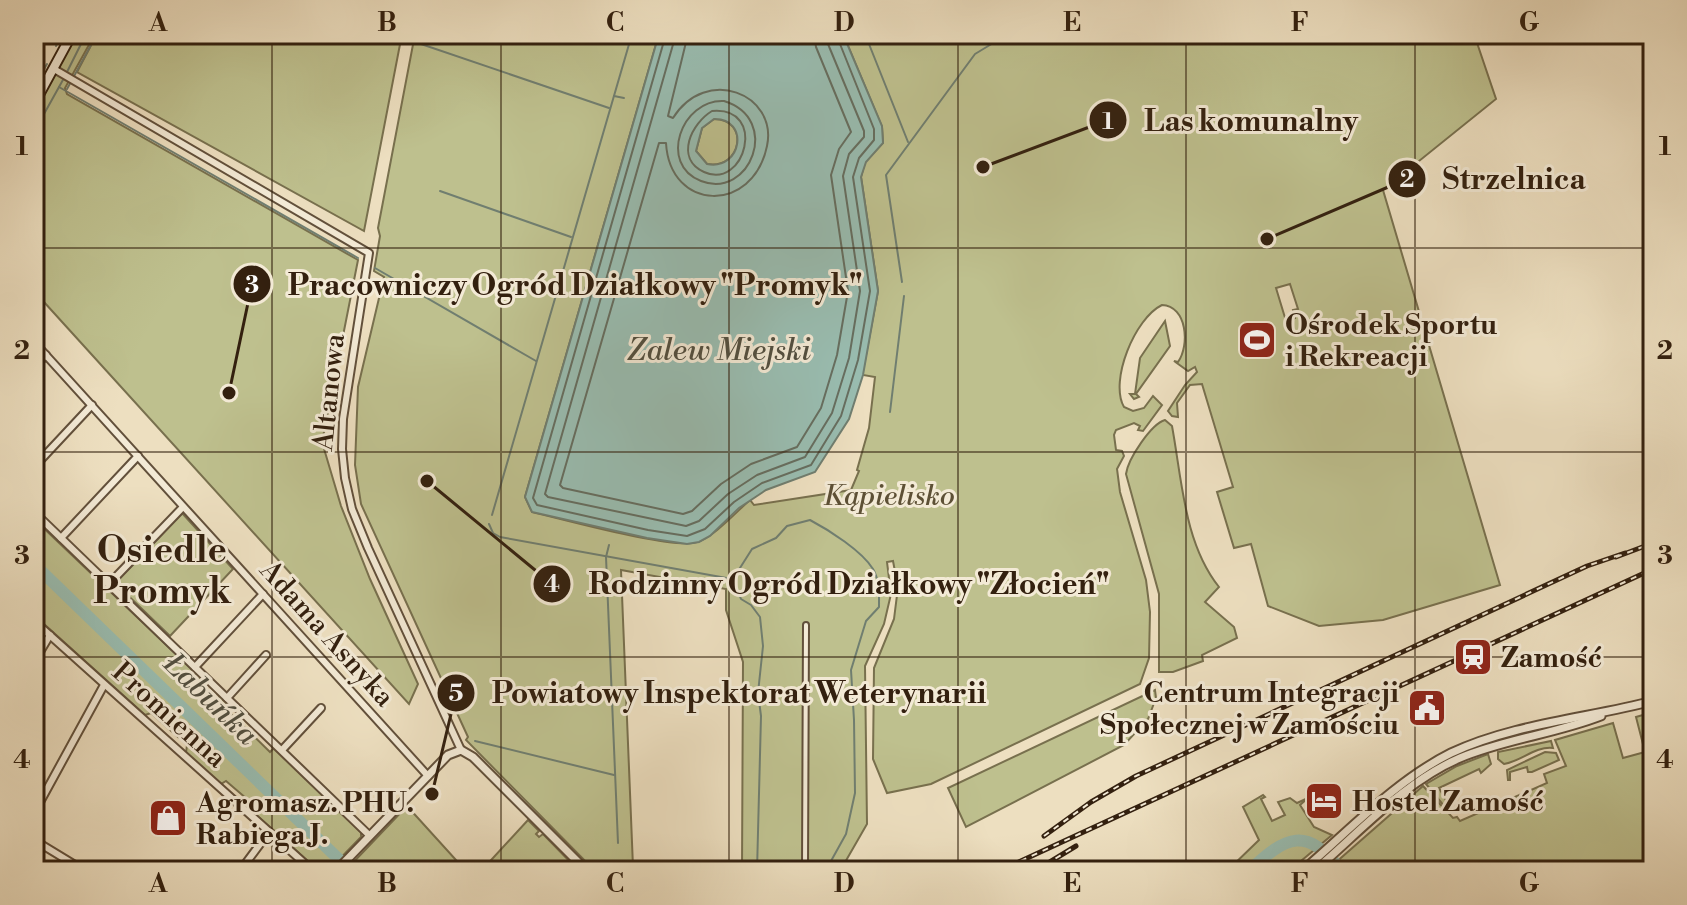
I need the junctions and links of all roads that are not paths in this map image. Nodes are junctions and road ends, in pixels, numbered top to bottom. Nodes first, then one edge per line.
1 (72, 34) edge
2 (56, 70) junction
3 (34, 104) edge
4 (34, 342) edge
5 (46, 355) junction
6 (34, 367) edge
7 (92, 405) junction
8 (138, 456) junction
9 (34, 467) edge
10 (183, 507) junction
11 (34, 512) edge
12 (61, 538) junction
13 (109, 584) junction
14 (263, 594) junction
15 (34, 621) edge
16 (806, 625) dead end
17 (50, 635) junction
18 (266, 655) dead end
19 (34, 662) edge
20 (195, 667) junction
21 (104, 685) junction
22 (227, 698) junction
23 (1653, 701) edge
24 (321, 708) dead end
25 (282, 750) junction
26 (461, 750) junction
27 (428, 776) junction
28 (34, 813) edge
29 (269, 832) junction
30 (370, 836) junction
31 (34, 840) edge
32 (1314, 868) edge
33 (83, 870) edge
34 (337, 870) edge
35 (240, 871) edge
36 (313, 871) edge
37 (587, 871) edge
38 (805, 871) edge
39 (1302, 871) edge

1 - 2 main road
2 - 3 main road
2 - 26 street, Altanowa
4 - 5 street, Adama Asnyka
5 - 6 street
5 - 7 street, Adama Asnyka
7 - 8 street, Adama Asnyka
7 - 9 street
8 - 10 street, Adama Asnyka
8 - 12 street
10 - 13 street
10 - 14 street, Adama Asnyka
11 - 12 street
12 - 13 street
13 - 20 street
14 - 20 street
14 - 27 street, Adama Asnyka
15 - 17 street, Promienna
16 - 38 street
17 - 19 street
17 - 21 street, Promienna
18 - 22 street
20 - 22 street
21 - 28 street
21 - 29 street, Promienna
22 - 25 street
23 - 32 street
24 - 25 street
25 - 30 street
26 - 27 street
26 - 37 street, Altanowa
27 - 30 street
29 - 35 street
29 - 36 street, Promienna
30 - 34 street
31 - 33 street
32 - 39 street

